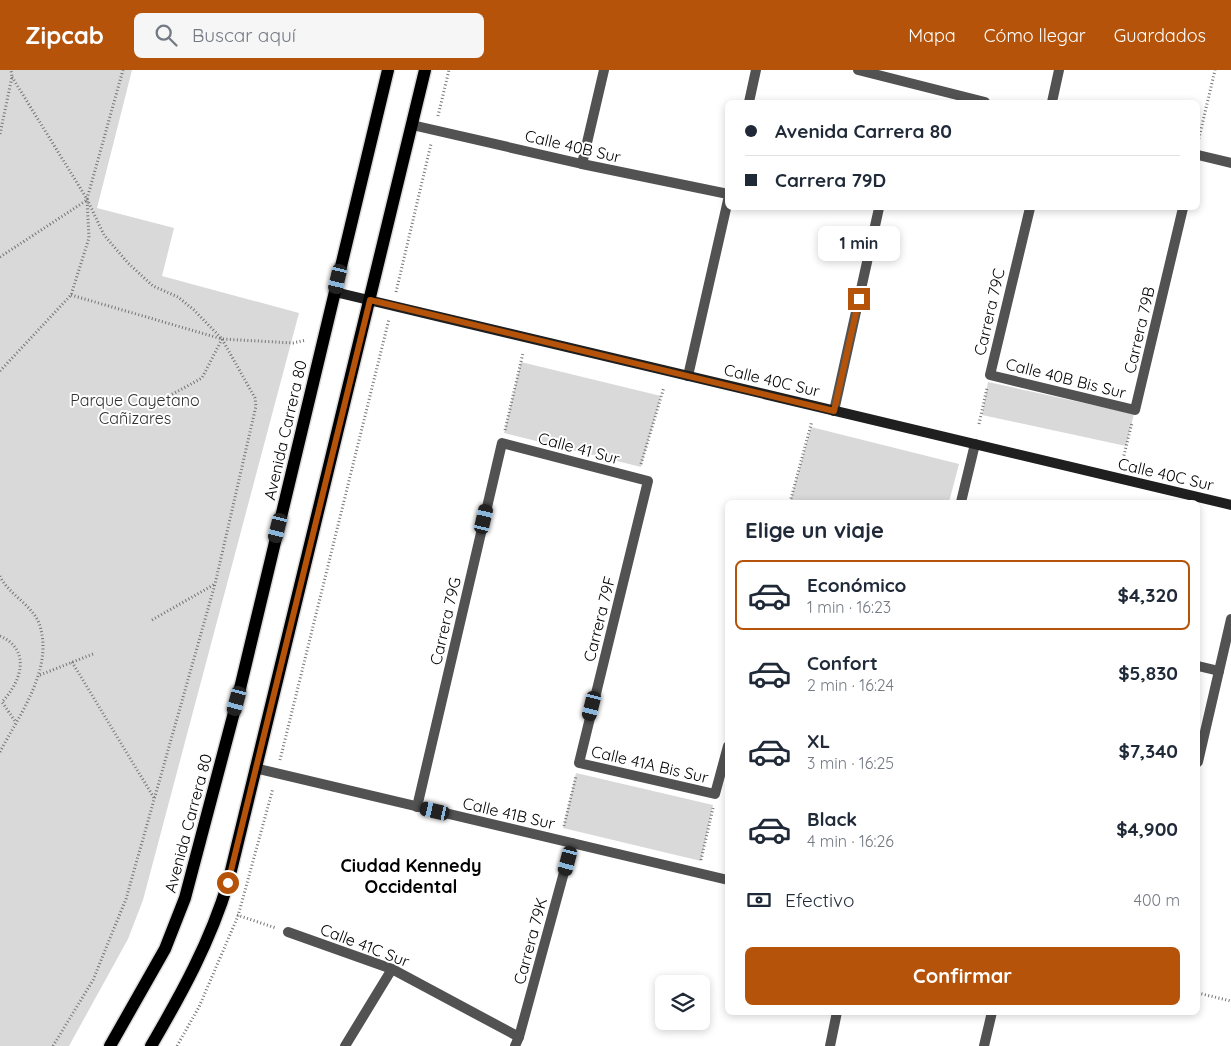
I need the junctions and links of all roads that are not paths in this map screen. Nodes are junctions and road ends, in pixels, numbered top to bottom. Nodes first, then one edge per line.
1 (388, 70) edge
2 (425, 70) edge
3 (604, 70) edge
4 (756, 70) edge
5 (858, 70) edge
6 (1059, 70) edge
7 (749, 100) edge
8 (977, 100) edge
9 (1052, 100) edge
10 (412, 125) junction
11 (1200, 155) edge
12 (1231, 163) edge
13 (582, 164) junction
14 (725, 193) edge
15 (726, 210) edge
16 (879, 210) edge
17 (1030, 210) edge
18 (1183, 210) edge
19 (335, 292) junction
20 (370, 300) junction
21 (990, 375) joint
22 (688, 376) junction
23 (1135, 410) joint
24 (834, 411) junction
25 (502, 443) joint
26 (976, 444) junction
27 (648, 482) joint
28 (962, 500) edge
29 (1231, 505) edge
30 (1231, 619) edge
31 (1200, 666) edge
32 (1219, 671) junction
33 (1200, 753) edge
34 (725, 757) edge
35 (579, 763) joint
36 (255, 768) junction
37 (417, 807) junction
38 (572, 843) junction
39 (725, 879) edge
40 (288, 932) road end
41 (392, 969) junction
42 (836, 1015) edge
43 (991, 1015) edge
44 (517, 1042) edge
45 (110, 1046) edge
46 (151, 1046) edge
47 (345, 1046) edge
48 (830, 1046) edge
49 (984, 1046) edge

1 - 19 main road, Avenida Carrera 80
2 - 10 main road
3 - 13 street
4 - 7 street
5 - 8 street
6 - 9 street
10 - 13 street, Calle 40B Sur
10 - 20 main road
11 - 12 street
13 - 14 street, Calle 40B Sur
15 - 22 street
16 - 24 street
17 - 21 street, Carrera 79C
18 - 23 street, Carrera 79B
19 - 20 street, Calle 40C Sur
19 - 45 main road, Avenida Carrera 80
20 - 22 street, Calle 40C Sur
20 - 36 main road
21 - 23 street, Calle 40B Bis Sur
22 - 24 street, Calle 40C Sur
24 - 26 street, Calle 40C Sur
25 - 27 street, Calle 41 Sur
25 - 37 street, Carrera 79G
26 - 28 street
26 - 29 street, Calle 40C Sur
27 - 35 street, Carrera 79F
30 - 32 street
31 - 32 street
32 - 33 street
34 - 35 street, Calle 41A Bis Sur
36 - 37 street, Calle 41B Sur
36 - 46 main road
37 - 38 street, Calle 41B Sur
38 - 39 street, Calle 41B Sur
38 - 44 street, Carrera 79K
40 - 41 street, Calle 41C Sur
41 - 44 street, Calle 41C Sur
41 - 47 street
42 - 48 street
43 - 49 street

